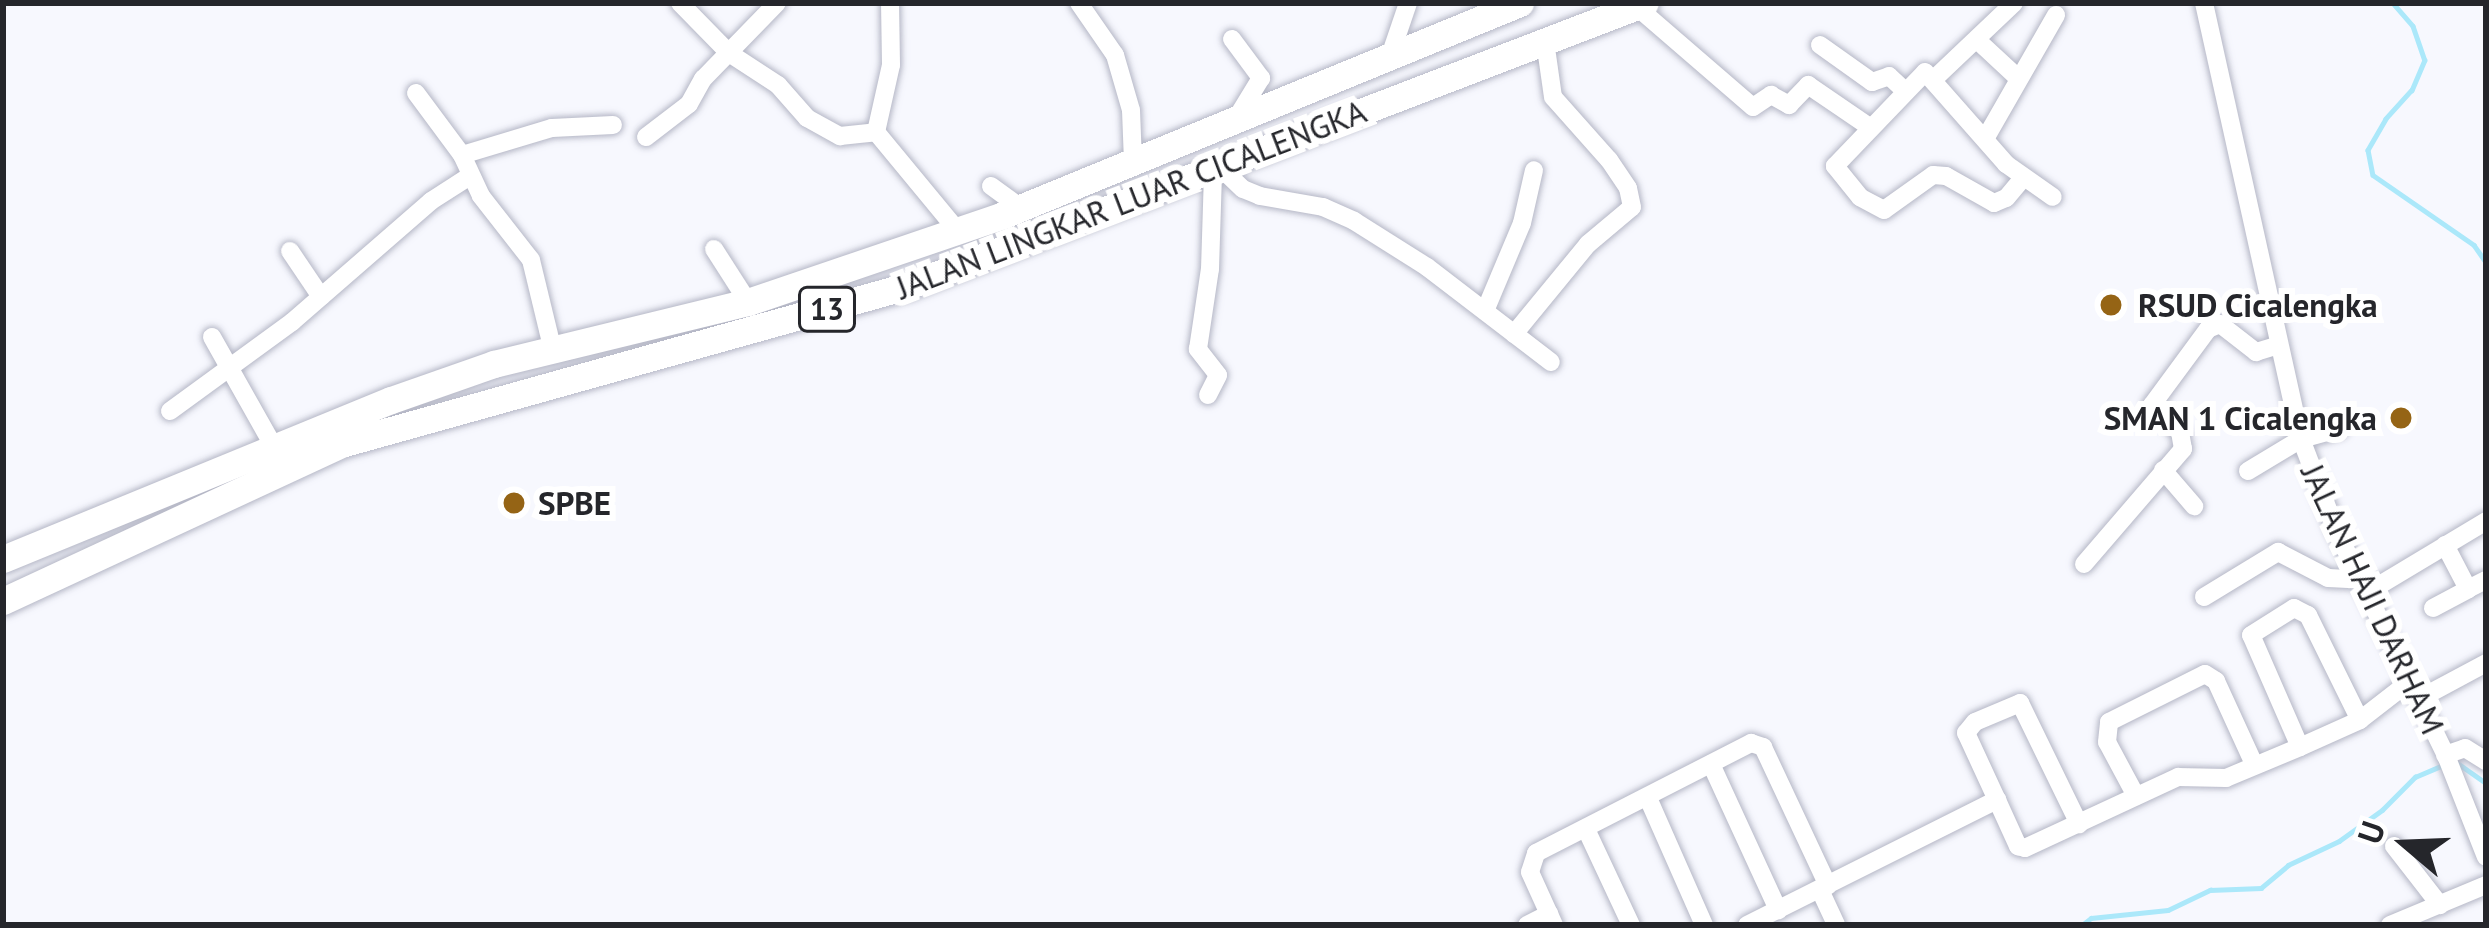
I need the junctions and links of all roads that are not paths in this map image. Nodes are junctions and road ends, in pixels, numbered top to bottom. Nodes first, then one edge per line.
1 (680, 3) edge
2 (776, 3) edge
3 (890, 3) edge
4 (1079, 3) edge
5 (1408, 3) edge
6 (1520, 3) edge
7 (2014, 3) edge
8 (2204, 3) edge
9 (1641, 5) edge
10 (2056, 15) dead end
11 (1232, 39) dead end
12 (1978, 40) junction
13 (1545, 41) junction
14 (1820, 45) dead end
15 (729, 52) junction
16 (1390, 56) junction
17 (2018, 79) junction
18 (1934, 80) junction
19 (1905, 91) junction
20 (416, 93) dead end
21 (1236, 119) junction
22 (614, 125) dead end
23 (1868, 126) junction
24 (876, 132) junction
25 (646, 137) dead end
26 (1985, 140) junction
27 (462, 155) junction
28 (1133, 161) junction
29 (1217, 170) junction
30 (1534, 170) dead end
31 (470, 176) junction
32 (2023, 178) junction
33 (991, 186) dead end
34 (2053, 196) dead end
35 (1021, 208) junction
36 (958, 231) junction
37 (714, 249) dead end
38 (290, 251) dead end
39 (321, 297) junction
40 (748, 302) junction
41 (1485, 311) junction
42 (1514, 334) junction
43 (212, 338) dead end
44 (2278, 345) junction
45 (553, 351) junction
46 (1551, 362) dead end
47 (229, 370) junction
48 (1208, 395) dead end
49 (170, 411) dead end
50 (2339, 429) dead end
51 (2301, 439) junction
52 (274, 447) junction
53 (2163, 470) junction
54 (2248, 472) dead end
55 (2194, 506) dead end
56 (2486, 521) edge
57 (2445, 545) junction
58 (3, 560) edge
59 (2084, 565) dead end
60 (2477, 585) edge
61 (2365, 586) junction
62 (2204, 597) dead end
63 (3, 601) edge
64 (2433, 608) dead end
65 (2486, 663) edge
66 (2414, 690) junction
67 (2360, 720) junction
68 (2300, 746) junction
69 (2486, 761) edge
70 (2449, 763) junction
71 (1711, 764) junction
72 (2254, 764) junction
73 (2136, 796) junction
74 (1648, 798) junction
75 (1997, 800) junction
76 (2078, 824) junction
77 (1586, 829) junction
78 (2393, 846) dead end
79 (2486, 856) edge
80 (2486, 885) edge
81 (1824, 888) junction
82 (2440, 905) junction
83 (1778, 910) junction
84 (1551, 920) edge
85 (2419, 921) edge
86 (1527, 925) edge
87 (1631, 925) edge
88 (1704, 925) edge
89 (1747, 925) edge
90 (1836, 925) edge
91 (2390, 925) edge

1 - 15 street
2 - 15 street
3 - 24 street
4 - 28 street
5 - 16 street
6 - 16 highway, JALAN LINGKAR LUAR CICALENGKA / 13
7 - 12 street
8 - 44 street, JALAN HAJI DARHAM
9 - 13 highway, JALAN LINGKAR LUAR CICALENGKA / 13
9 - 23 street
10 - 17 street
11 - 21 street
12 - 17 street
12 - 18 street
13 - 29 highway, JALAN LINGKAR LUAR CICALENGKA / 13
13 - 42 street
14 - 19 street
15 - 24 street
15 - 25 street
16 - 21 highway, JALAN LINGKAR LUAR CICALENGKA / 13
17 - 26 street
18 - 19 street
18 - 26 street
19 - 23 street
20 - 27 street
21 - 28 highway, JALAN LINGKAR LUAR CICALENGKA / 13
22 - 27 street
23 - 32 street
24 - 36 street
26 - 32 street
27 - 31 street
28 - 35 highway, JALAN LINGKAR LUAR CICALENGKA / 13
29 - 41 street
29 - 48 street
29 - 63 highway, JALAN LINGKAR LUAR CICALENGKA / 13
30 - 41 street
31 - 39 street
31 - 45 street
32 - 34 street
33 - 35 street
35 - 36 highway, JALAN LINGKAR LUAR CICALENGKA / 13
36 - 40 highway, JALAN LINGKAR LUAR CICALENGKA / 13
37 - 40 street
38 - 39 street
39 - 47 street
40 - 45 highway, JALAN LINGKAR LUAR CICALENGKA / 13
41 - 42 street
42 - 46 street
43 - 47 street
44 - 51 street, JALAN HAJI DARHAM
44 - 53 street
45 - 52 highway, JALAN LINGKAR LUAR CICALENGKA / 13
47 - 49 street
47 - 52 street
50 - 51 street
51 - 54 street
51 - 61 street, JALAN HAJI DARHAM
52 - 58 highway, JALAN LINGKAR LUAR CICALENGKA / 13
53 - 55 street
53 - 59 street
56 - 57 street
57 - 60 street
57 - 61 street
60 - 64 street
61 - 62 street
61 - 66 street, JALAN HAJI DARHAM
65 - 66 street
66 - 67 street
66 - 70 street, JALAN HAJI DARHAM
67 - 68 street
67 - 68 street
68 - 72 street
69 - 70 street
70 - 79 street, JALAN HAJI DARHAM
71 - 74 street
71 - 81 street
71 - 83 street
72 - 73 street
72 - 73 street
73 - 76 street
74 - 77 street
74 - 88 street
75 - 76 street
75 - 76 street
75 - 81 street
77 - 84 street
77 - 87 street
78 - 82 street
80 - 82 street
81 - 83 street
81 - 90 street
82 - 85 street
83 - 89 street
84 - 86 street
85 - 91 street

